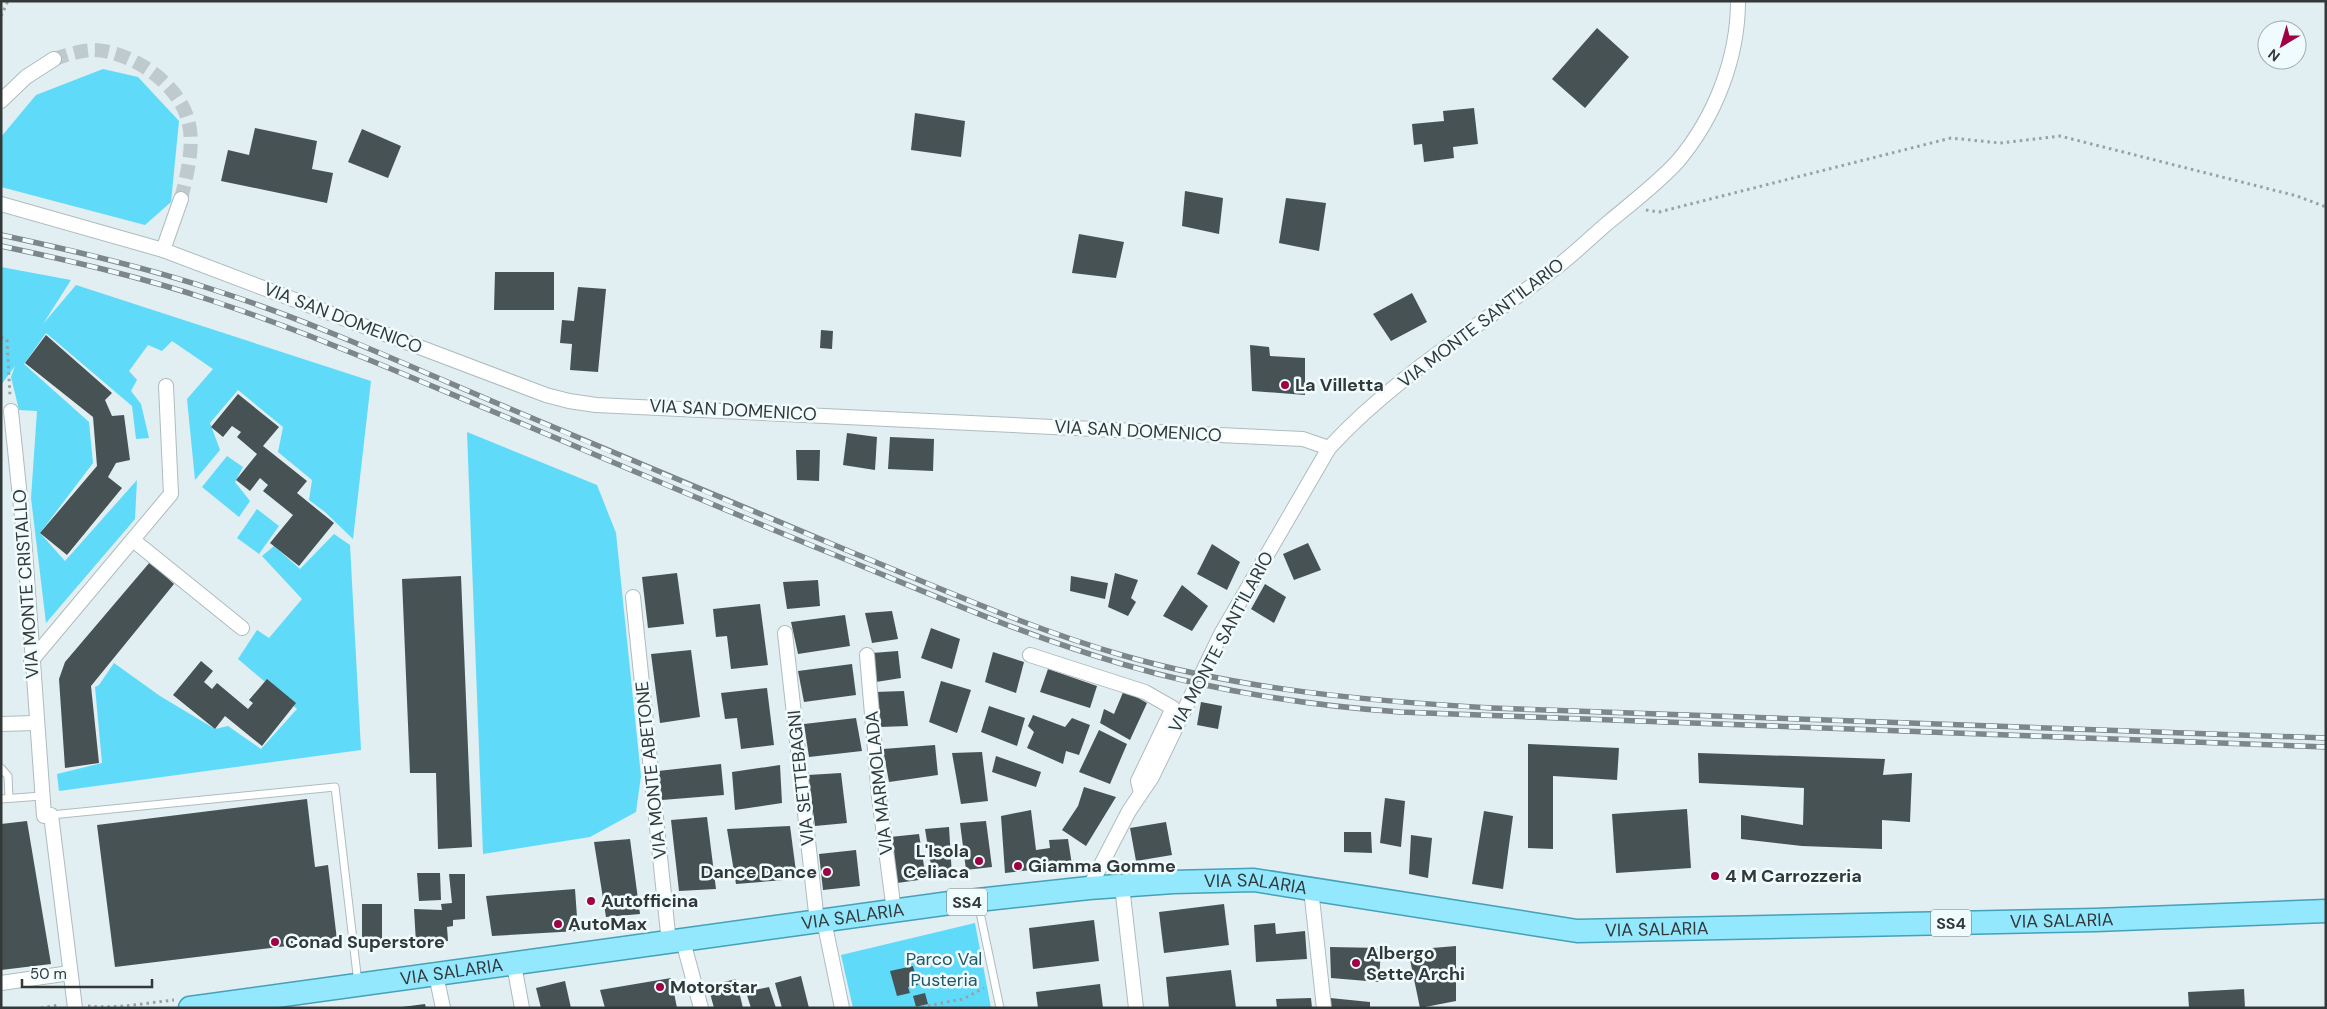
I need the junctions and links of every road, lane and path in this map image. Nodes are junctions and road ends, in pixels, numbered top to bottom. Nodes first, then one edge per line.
1 (8, 1) edge
2 (1738, 1) edge
3 (1, 16) edge
4 (54, 59) tunnel mouth
5 (1, 101) edge
6 (181, 199) tunnel mouth
7 (1, 204) edge
8 (1627, 207) junction
9 (2326, 207) edge
10 (163, 250) junction
11 (1, 338) edge
12 (166, 386) dead end
13 (10, 397) dead end
14 (11, 412) dead end
15 (1329, 448) junction
16 (132, 540) junction
17 (633, 597) dead end
18 (242, 628) dead end
19 (784, 633) dead end
20 (866, 655) dead end
21 (1030, 655) dead end
22 (32, 661) junction
23 (1, 724) edge
24 (35, 724) junction
25 (1, 768) edge
26 (1141, 793) junction
27 (42, 796) junction
28 (5, 798) edge
29 (51, 815) junction
30 (1122, 886) junction
31 (1089, 888) junction
32 (1311, 889) junction
33 (978, 900) junction
34 (894, 911) junction
35 (2326, 912) edge
36 (821, 922) junction
37 (676, 942) junction
38 (514, 965) junction
39 (70, 973) junction
40 (436, 975) junction
41 (995, 981) junction
42 (1, 983) edge
43 (358, 986) junction
44 (291, 1001) edge
45 (75, 1008) edge
46 (190, 1008) edge
47 (442, 1008) edge
48 (522, 1008) edge
49 (701, 1008) edge
50 (842, 1008) edge
51 (915, 1008) edge
52 (1000, 1008) edge
53 (1136, 1008) edge
54 (1324, 1008) edge

1 - 3 path
2 - 8 street, VIA MONTE SANT'ILARIO
4 - 5 street
6 - 10 street
7 - 10 street, VIA SAN DOMENICO
8 - 9 path
8 - 15 street, VIA MONTE SANT'ILARIO
10 - 15 street, VIA SAN DOMENICO
11 - 13 path
12 - 16 street
14 - 22 street, VIA MONTE CRISTALLO
15 - 26 street, VIA MONTE SANT'ILARIO
16 - 18 street
16 - 22 street
17 - 37 street, VIA MONTE ABETONE
19 - 36 street, VIA SETTEBAGNI
20 - 34 street, VIA MARMOLADA
21 - 26 street
22 - 24 street, VIA MONTE CRISTALLO
23 - 24 street
24 - 27 street, VIA MONTE CRISTALLO
25 - 28 lane
26 - 31 street, VIA MONTE SANT'ILARIO
27 - 28 lane
27 - 29 street, VIA MONTE CRISTALLO
29 - 39 street
29 - 43 lane
30 - 31 main road, VIA SALARIA / SS4
30 - 32 main road, VIA SALARIA / SS4
30 - 53 street
31 - 33 main road, VIA SALARIA / SS4
32 - 35 main road, VIA SALARIA / SS4
32 - 54 street
33 - 34 main road, VIA SALARIA / SS4
33 - 41 lane
34 - 36 main road, VIA SALARIA / SS4
36 - 37 main road, VIA SALARIA / SS4
36 - 50 street, VIA SETTEBAGNI
37 - 38 main road, VIA SALARIA / SS4
37 - 49 street, VIA MONTE ABETONE
38 - 40 main road, VIA SALARIA / SS4
38 - 48 street
39 - 42 street
39 - 45 street
40 - 43 main road, VIA SALARIA / SS4
40 - 47 street
41 - 51 path
41 - 52 lane
43 - 44 main road, VIA SALARIA / SS4
44 - 46 main road, VIA SALARIA / SS4

